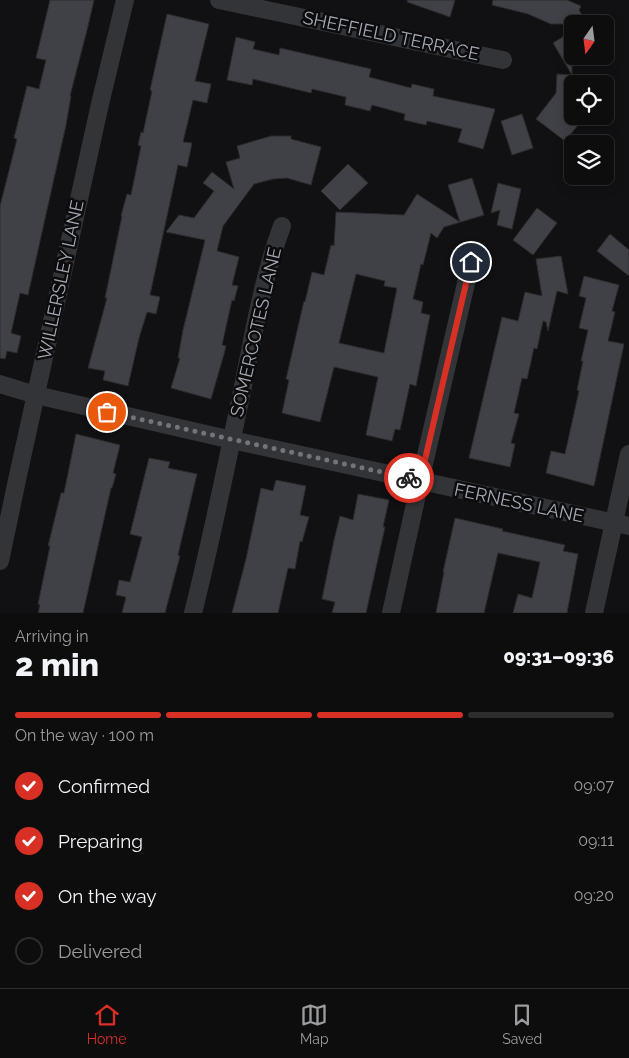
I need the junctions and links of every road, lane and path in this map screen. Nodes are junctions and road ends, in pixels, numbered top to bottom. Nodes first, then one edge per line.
1 (125, 0) edge
2 (220, 0) edge
3 (503, 60) dead end
4 (282, 226) dead end
5 (471, 262) dead end
6 (0, 384) edge
7 (36, 395) junction
8 (232, 440) junction
9 (629, 454) edge
10 (420, 481) junction
11 (621, 525) edge
12 (0, 561) edge
13 (193, 613) edge
14 (391, 613) edge
15 (594, 613) edge

1 - 7 street, WILLERSLEY LANE
2 - 3 street, SHEFFIELD TERRACE
4 - 8 street, SOMERCOTES LANE
5 - 10 street
6 - 7 street, FERNESS LANE
7 - 8 street, FERNESS LANE
7 - 12 street, WILLERSLEY LANE
8 - 10 street, FERNESS LANE
8 - 13 street, SOMERCOTES LANE
9 - 11 street
10 - 11 street, FERNESS LANE
10 - 14 street
11 - 15 street

